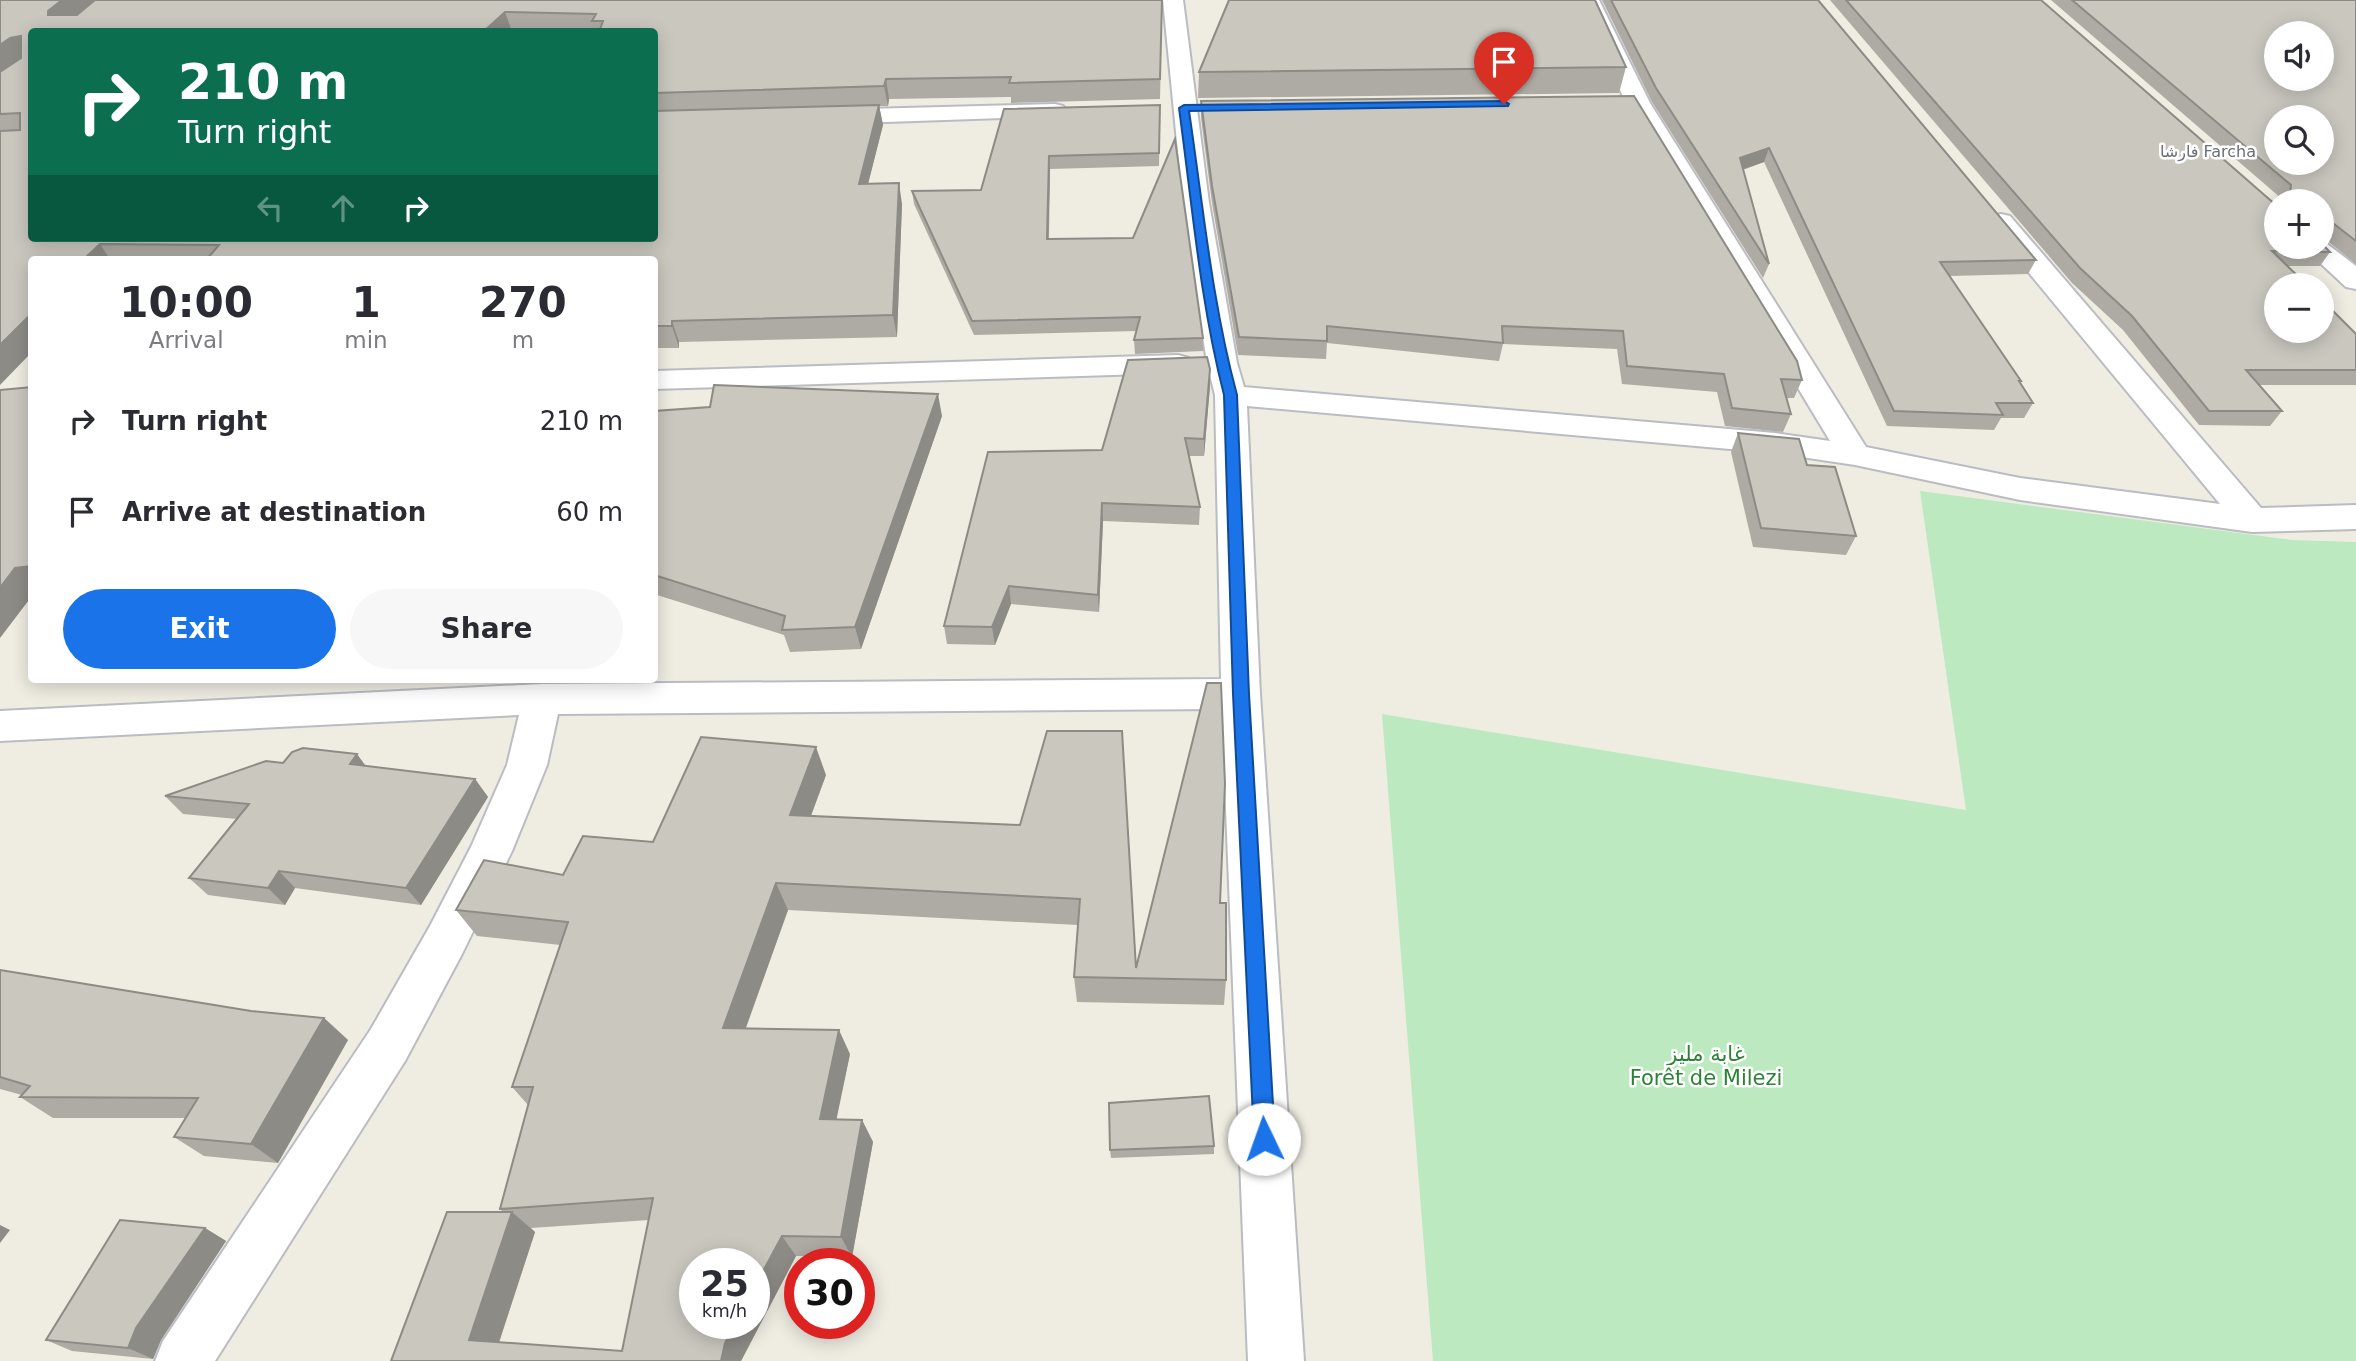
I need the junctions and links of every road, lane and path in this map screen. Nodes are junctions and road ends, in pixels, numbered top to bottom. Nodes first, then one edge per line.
1 (1173, 0) edge
2 (1589, 0) edge
3 (1611, 103) edge
4 (1638, 103) junction
5 (1072, 111) edge
6 (808, 118) edge
7 (1984, 202) edge
8 (2331, 259) edge
9 (2356, 281) edge
10 (1226, 379) junction
11 (658, 380) edge
12 (1855, 455) junction
13 (2356, 517) edge
14 (2252, 520) junction
15 (1241, 694) junction
16 (542, 699) junction
17 (0, 726) edge
18 (183, 1361) edge
19 (1276, 1361) edge

1 - 10 street
2 - 4 street
3 - 4 street
4 - 12 street
5 - 6 street
7 - 14 street
8 - 9 street
10 - 11 street
10 - 12 street
10 - 15 street
12 - 14 street
13 - 14 street
15 - 16 street
15 - 19 street
16 - 17 street
16 - 18 street

